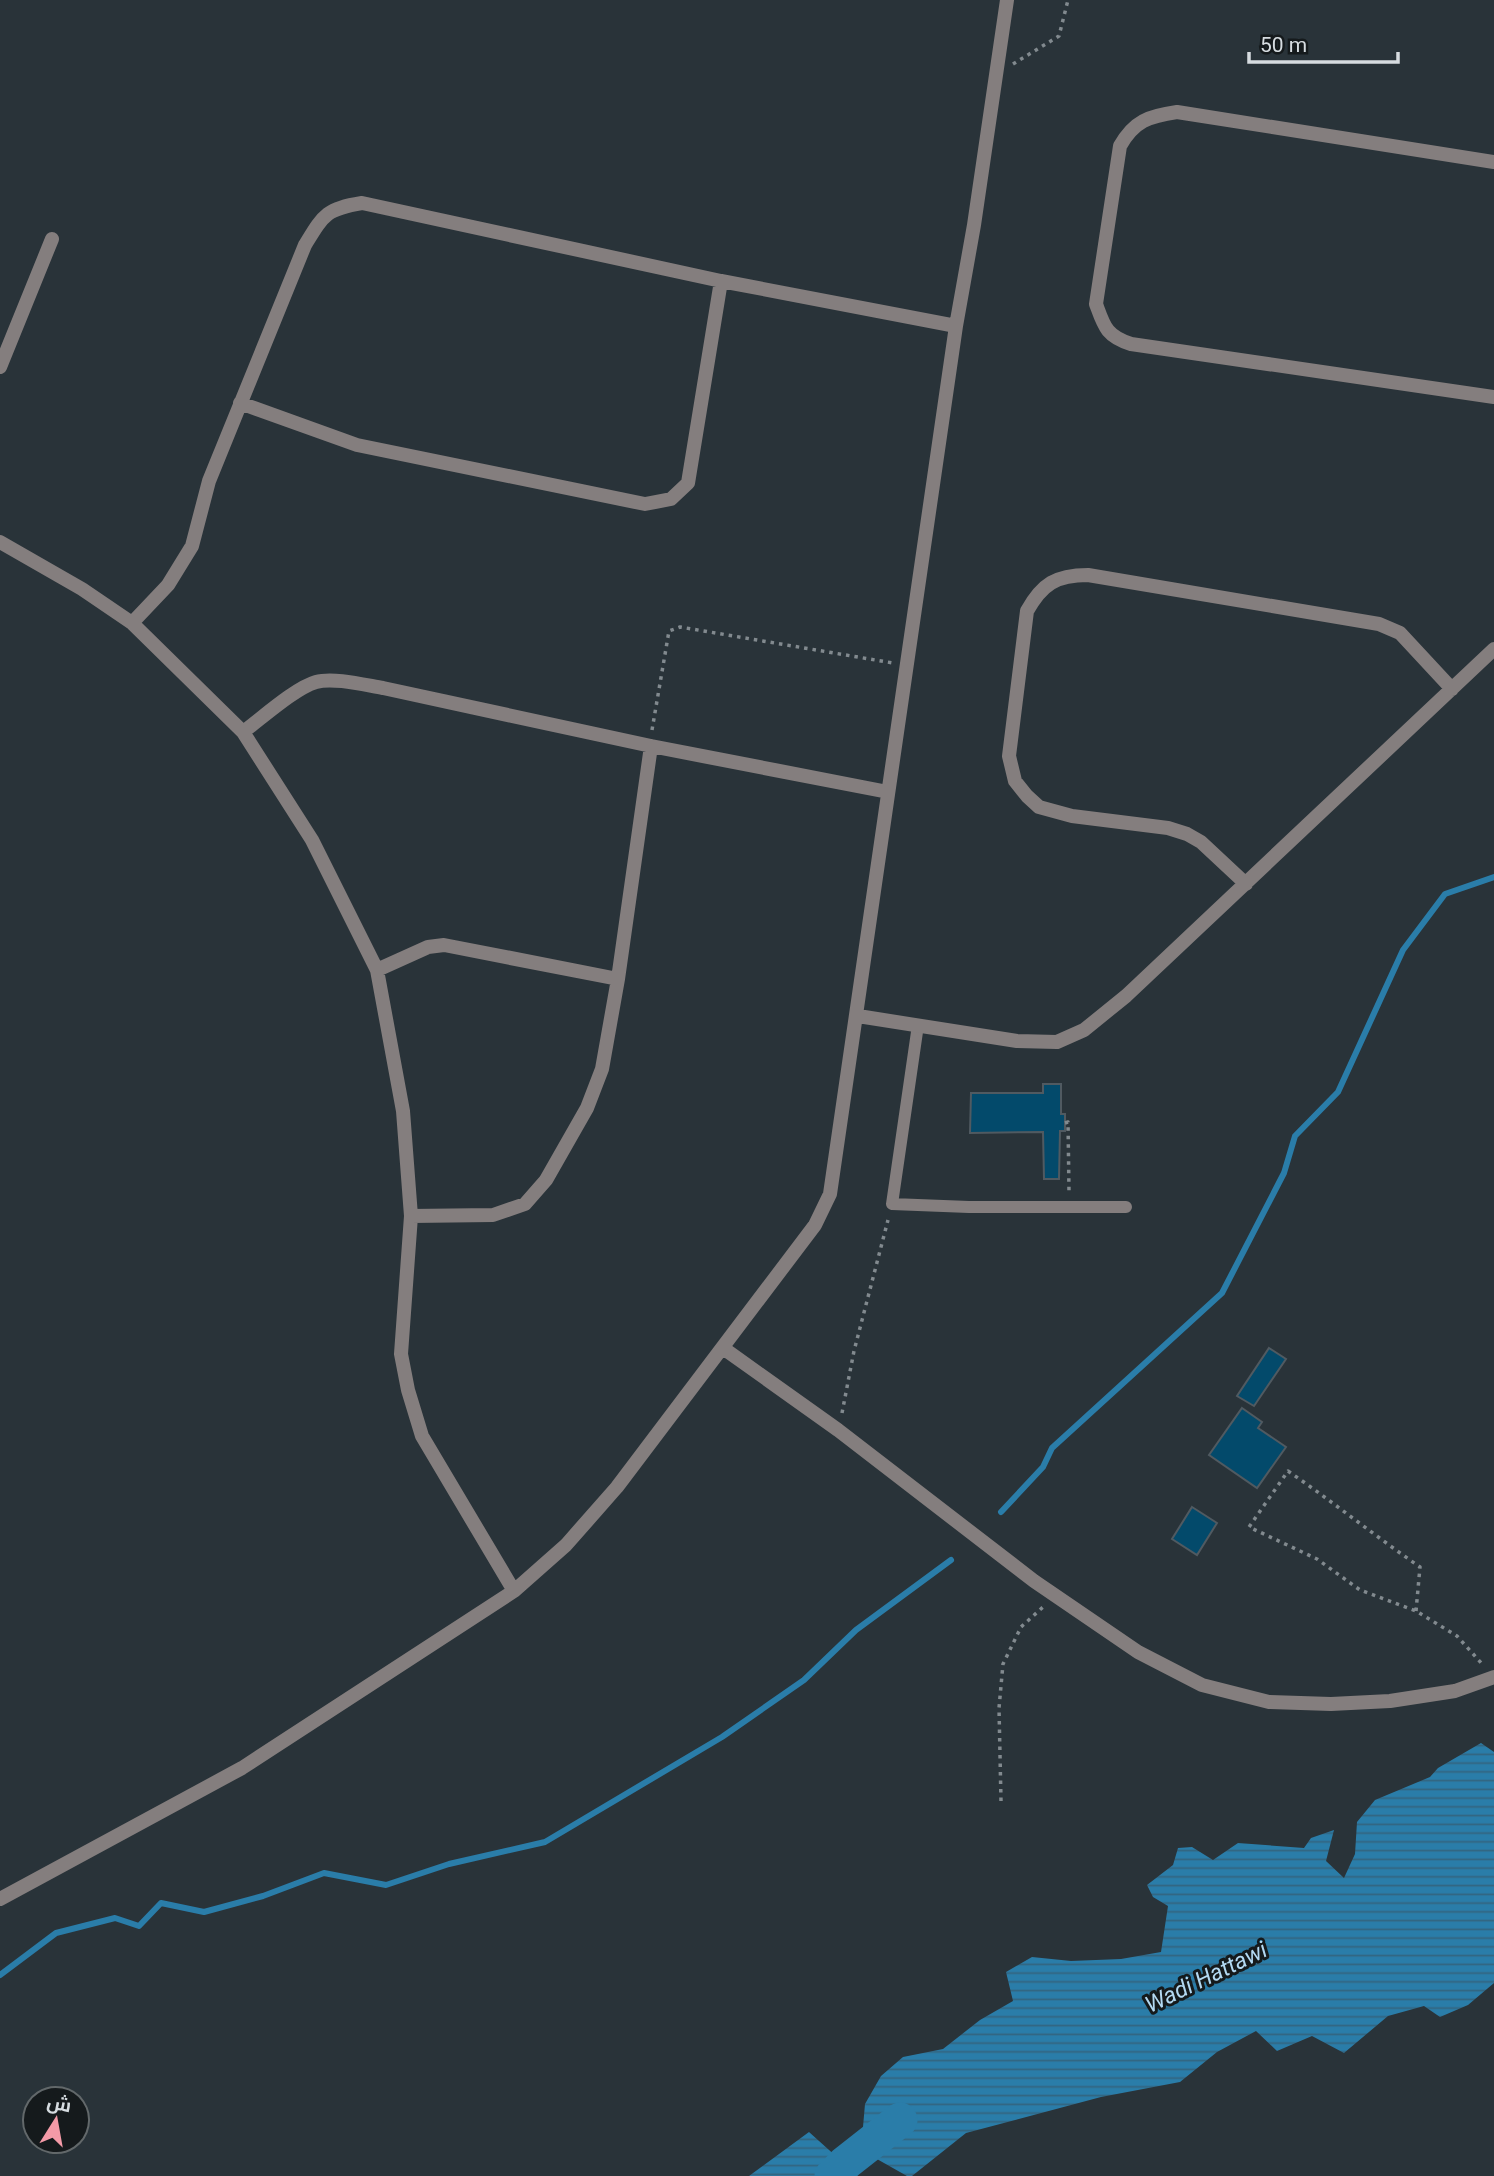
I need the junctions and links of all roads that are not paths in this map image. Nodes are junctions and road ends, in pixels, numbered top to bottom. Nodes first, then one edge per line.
1 (1007, 0) edge
2 (1494, 162) edge
3 (52, 239) dead end
4 (721, 281) junction
5 (956, 326) junction
6 (0, 367) edge
7 (1494, 397) edge
8 (240, 403) junction
9 (0, 542) edge
10 (132, 623) junction
11 (1494, 649) edge
12 (1452, 689) junction
13 (243, 732) junction
14 (650, 746) junction
15 (888, 792) junction
16 (1247, 884) junction
17 (377, 970) junction
18 (618, 979) junction
19 (858, 1016) junction
20 (918, 1025) junction
21 (1126, 1207) dead end
22 (411, 1216) junction
23 (723, 1348) junction
24 (514, 1591) junction
25 (1494, 1678) edge
26 (0, 1899) edge

1 - 5 street
2 - 7 street
3 - 6 street
4 - 5 street
4 - 8 street
4 - 8 street
5 - 15 street
8 - 10 street
9 - 10 street
10 - 13 street
11 - 12 street
12 - 16 street
12 - 16 street
13 - 14 street
13 - 17 street
14 - 15 street
14 - 18 street
15 - 19 street
16 - 20 street
17 - 18 street
17 - 22 street
18 - 22 street
19 - 20 street
19 - 23 street
20 - 21 lane
22 - 24 street
23 - 24 street
23 - 25 street
24 - 26 street

